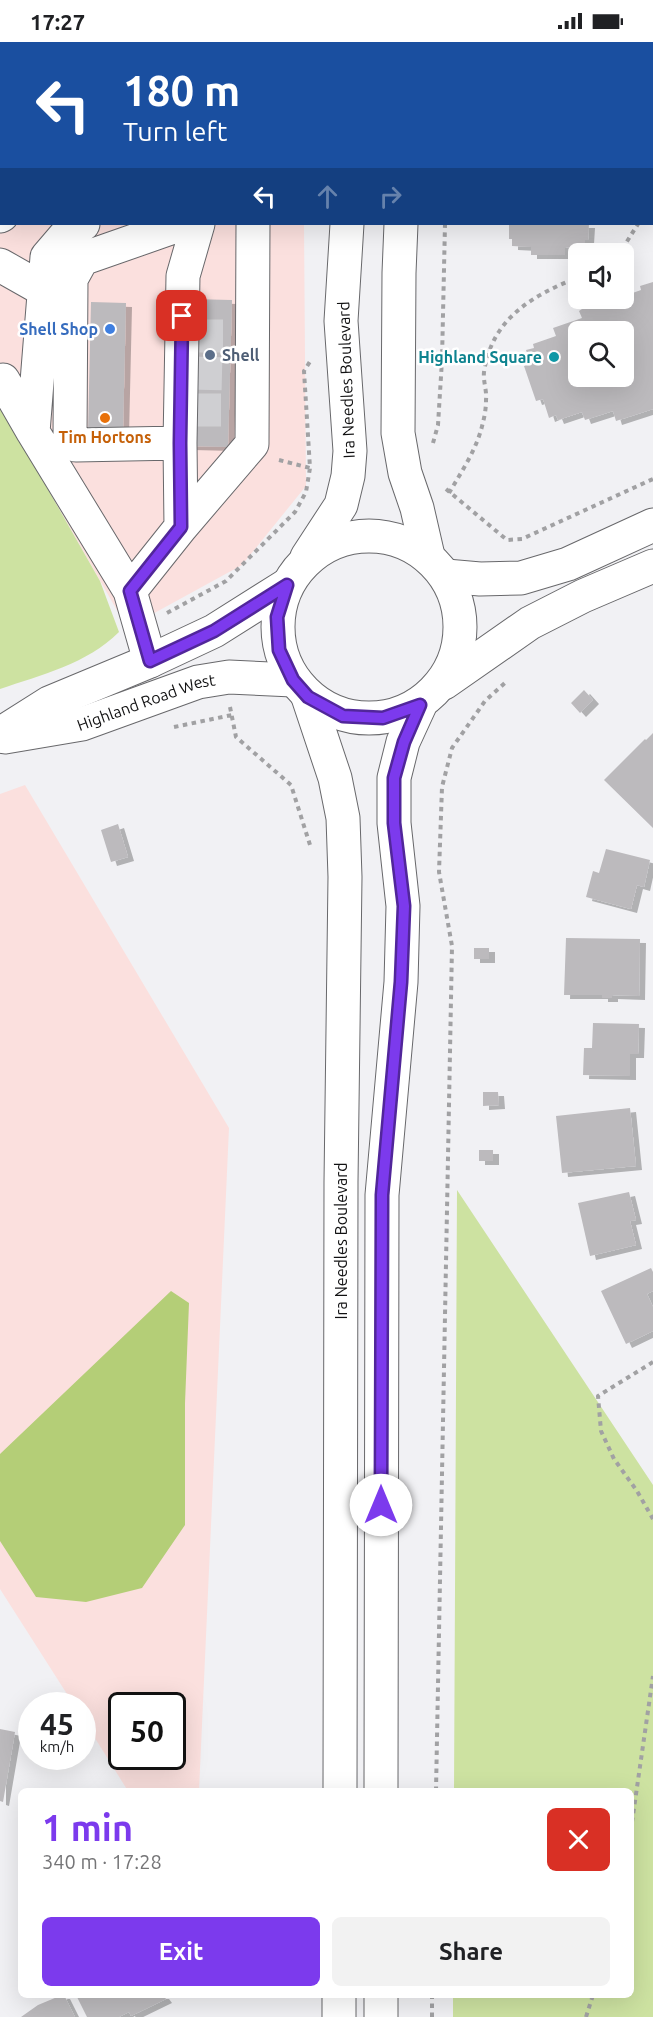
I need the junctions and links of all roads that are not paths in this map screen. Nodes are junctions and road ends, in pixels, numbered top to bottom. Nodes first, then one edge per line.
1 (82, 225) edge
2 (179, 225) edge
3 (198, 225) edge
4 (253, 225) edge
5 (347, 225) edge
6 (401, 225) edge
7 (0, 265) edge
8 (44, 290) junction
9 (3, 380) dead end
10 (33, 432) junction
11 (180, 443) junction
12 (653, 525) edge
13 (181, 527) junction
14 (437, 566) junction
15 (653, 566) edge
16 (296, 573) junction
17 (130, 591) junction
18 (150, 661) junction
19 (444, 682) junction
20 (301, 688) junction
21 (420, 705) junction
22 (0, 736) edge
23 (340, 1788) edge
24 (381, 1788) edge
25 (339, 1998) edge
26 (381, 1998) edge
27 (339, 2017) edge
28 (381, 2017) edge

1 - 8 main road
2 - 11 main road
3 - 11 main road
4 - 13 main road
5 - 16 main road, Ira Needles Boulevard
6 - 14 main road
7 - 8 main road
8 - 10 main road
9 - 10 main road
10 - 17 main road
11 - 13 main road
12 - 14 main road
13 - 17 main road
14 - 16 main road
14 - 19 main road
15 - 19 main road
16 - 18 main road, Highland Road West
16 - 20 main road
17 - 18 main road
18 - 22 main road, Highland Road West
19 - 21 main road
20 - 21 main road
20 - 22 main road, Highland Road West
20 - 23 main road, Ira Needles Boulevard
21 - 24 main road
25 - 27 main road
26 - 28 main road

